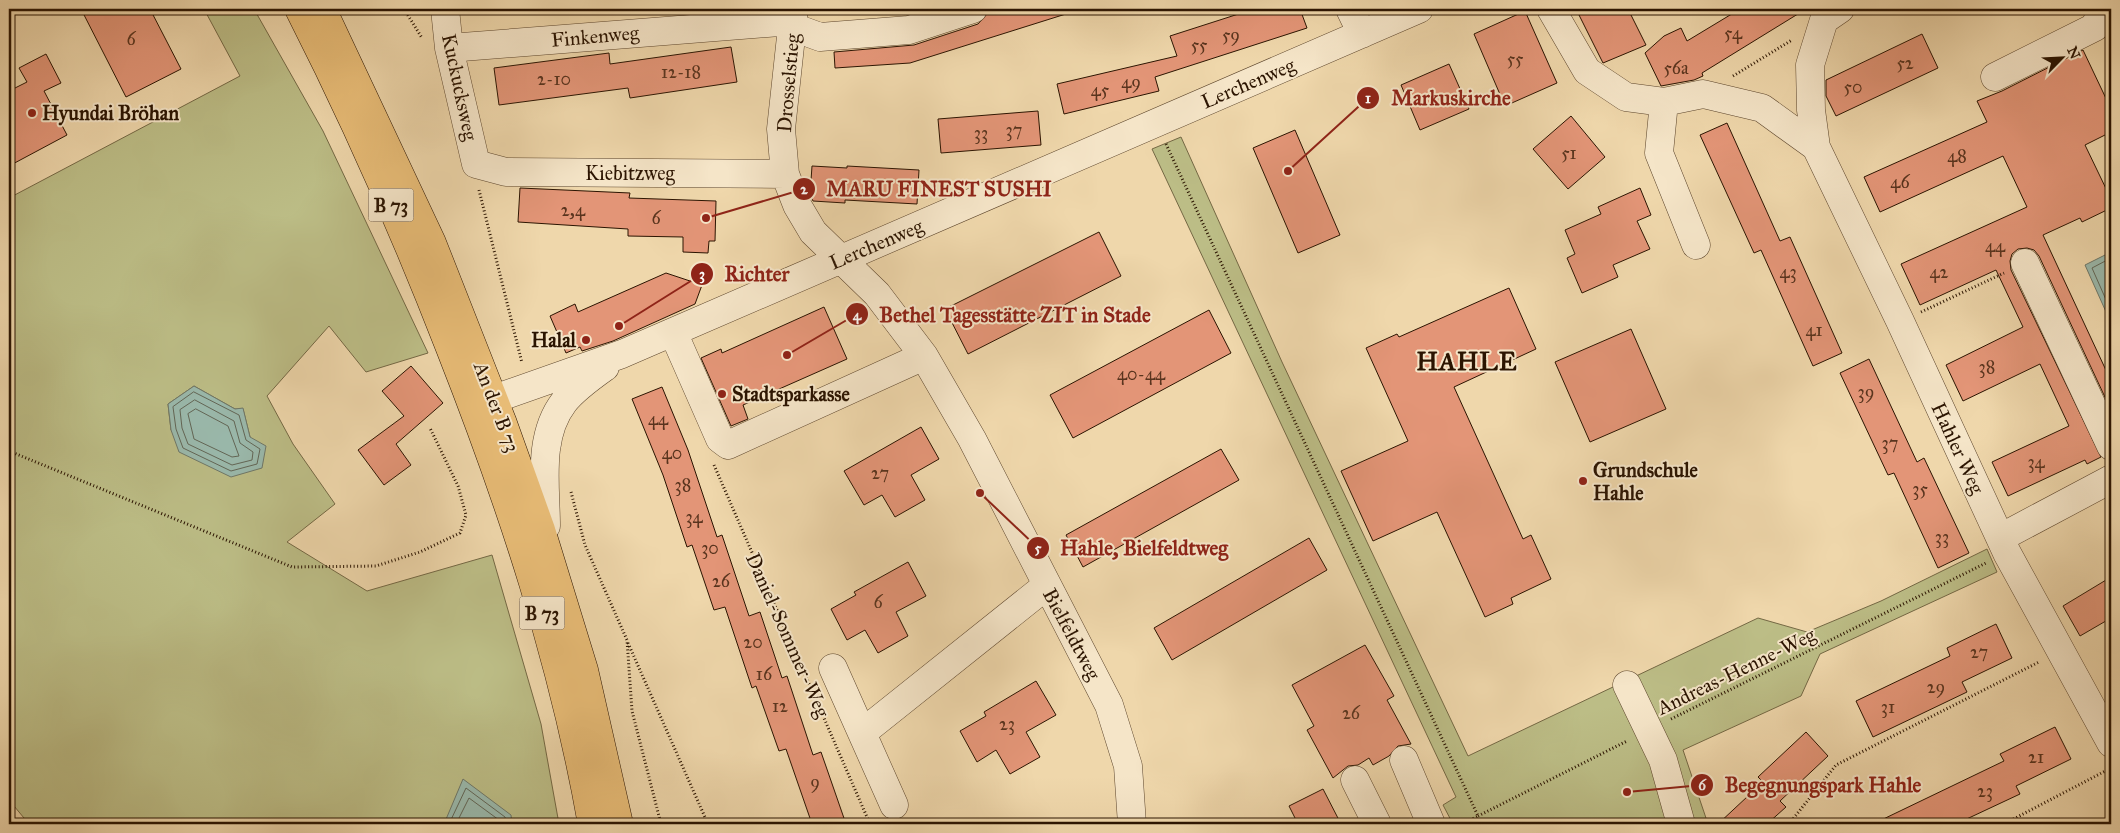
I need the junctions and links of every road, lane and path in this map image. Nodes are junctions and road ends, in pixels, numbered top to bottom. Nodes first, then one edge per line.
1 (299, 9) edge
2 (322, 9) edge
3 (445, 9) edge
4 (973, 9) edge
5 (1350, 9) edge
6 (1419, 9) edge
7 (1552, 9) edge
8 (2102, 9) edge
9 (1832, 15) edge
10 (794, 18) edge
11 (1362, 34) junction
12 (449, 48) junction
13 (1995, 77) dead end
14 (1703, 94) junction
15 (1664, 102) junction
16 (1157, 123) junction
17 (1816, 147) junction
18 (476, 164) junction
19 (785, 174) junction
20 (1696, 245) dead end
21 (841, 260) junction
22 (2026, 263) joint
23 (1900, 321) junction
24 (673, 332) junction
25 (622, 354) junction
26 (924, 356) junction
27 (530, 387) junction
28 (484, 403) junction
29 (430, 428) dead end
30 (2111, 446) edge
31 (9, 451) edge
32 (714, 464) dead end
33 (2111, 479) edge
34 (569, 483) dead end
35 (541, 530) junction
36 (2003, 546) junction
37 (1046, 586) junction
38 (627, 640) junction
39 (2062, 650) junction
40 (833, 668) dead end
41 (1627, 686) dead end
42 (1648, 731) junction
43 (862, 733) junction
44 (2111, 743) edge
45 (1404, 760) dead end
46 (2111, 767) edge
47 (1355, 780) dead end
48 (894, 805) dead end
49 (1478, 816) junction
50 (592, 824) edge
51 (619, 824) edge
52 (661, 824) edge
53 (708, 824) edge
54 (870, 824) edge
55 (1132, 824) edge
56 (1377, 824) edge
57 (1431, 824) edge
58 (1462, 824) edge
59 (1681, 824) edge
60 (1789, 824) edge
61 (2004, 824) edge

1 - 28 main road, An der B 73 / B 73
2 - 28 main road, An der B 73 / B 73
3 - 12 street, Kuckucksweg
4 - 10 street, Finkenweg
5 - 11 street
6 - 11 street, Lerchenweg
7 - 15 street, Hahler Weg
8 - 13 street
9 - 14 path
9 - 17 street, Hahler Weg
10 - 12 street, Finkenweg
10 - 19 street, Drosselstieg
11 - 16 street, Lerchenweg
12 - 18 street, Kuckucksweg
14 - 15 street, Hahler Weg
14 - 17 street, Hahler Weg
15 - 20 street
16 - 21 street, Lerchenweg
16 - 49 path
17 - 23 street, Hahler Weg
18 - 19 street, Kiebitzweg
18 - 27 path
19 - 21 street, Drosselstieg
21 - 24 street, Lerchenweg
21 - 26 street, Bielfeldtweg
22 - 23 path
22 - 30 street
23 - 36 street, Hahler Weg
24 - 25 street, Lerchenweg
24 - 26 street
25 - 27 street, Lerchenweg
25 - 35 street
26 - 37 street, Bielfeldtweg
27 - 28 street, Lerchenweg
28 - 35 main road, An der B 73 / B 73
28 - 50 main road, An der B 73 / B 73
29 - 31 path
32 - 54 path, Daniel-Sommer-Weg
33 - 36 street
34 - 38 path
35 - 51 main road, An der B 73 / B 73
36 - 39 street, Hahler Weg
36 - 42 path, Andreas-Henne-Weg
37 - 43 street
37 - 55 street, Bielfeldtweg
38 - 52 path
38 - 53 path
39 - 44 street, Hahler Weg
39 - 60 path
40 - 43 street, Daniel-Sommer-Weg
41 - 42 street
42 - 49 path, Andreas-Henne-Weg
42 - 59 street
43 - 48 street, Daniel-Sommer-Weg
45 - 57 street
46 - 61 path
47 - 56 street
49 - 58 path, Andreas-Henne-Weg

